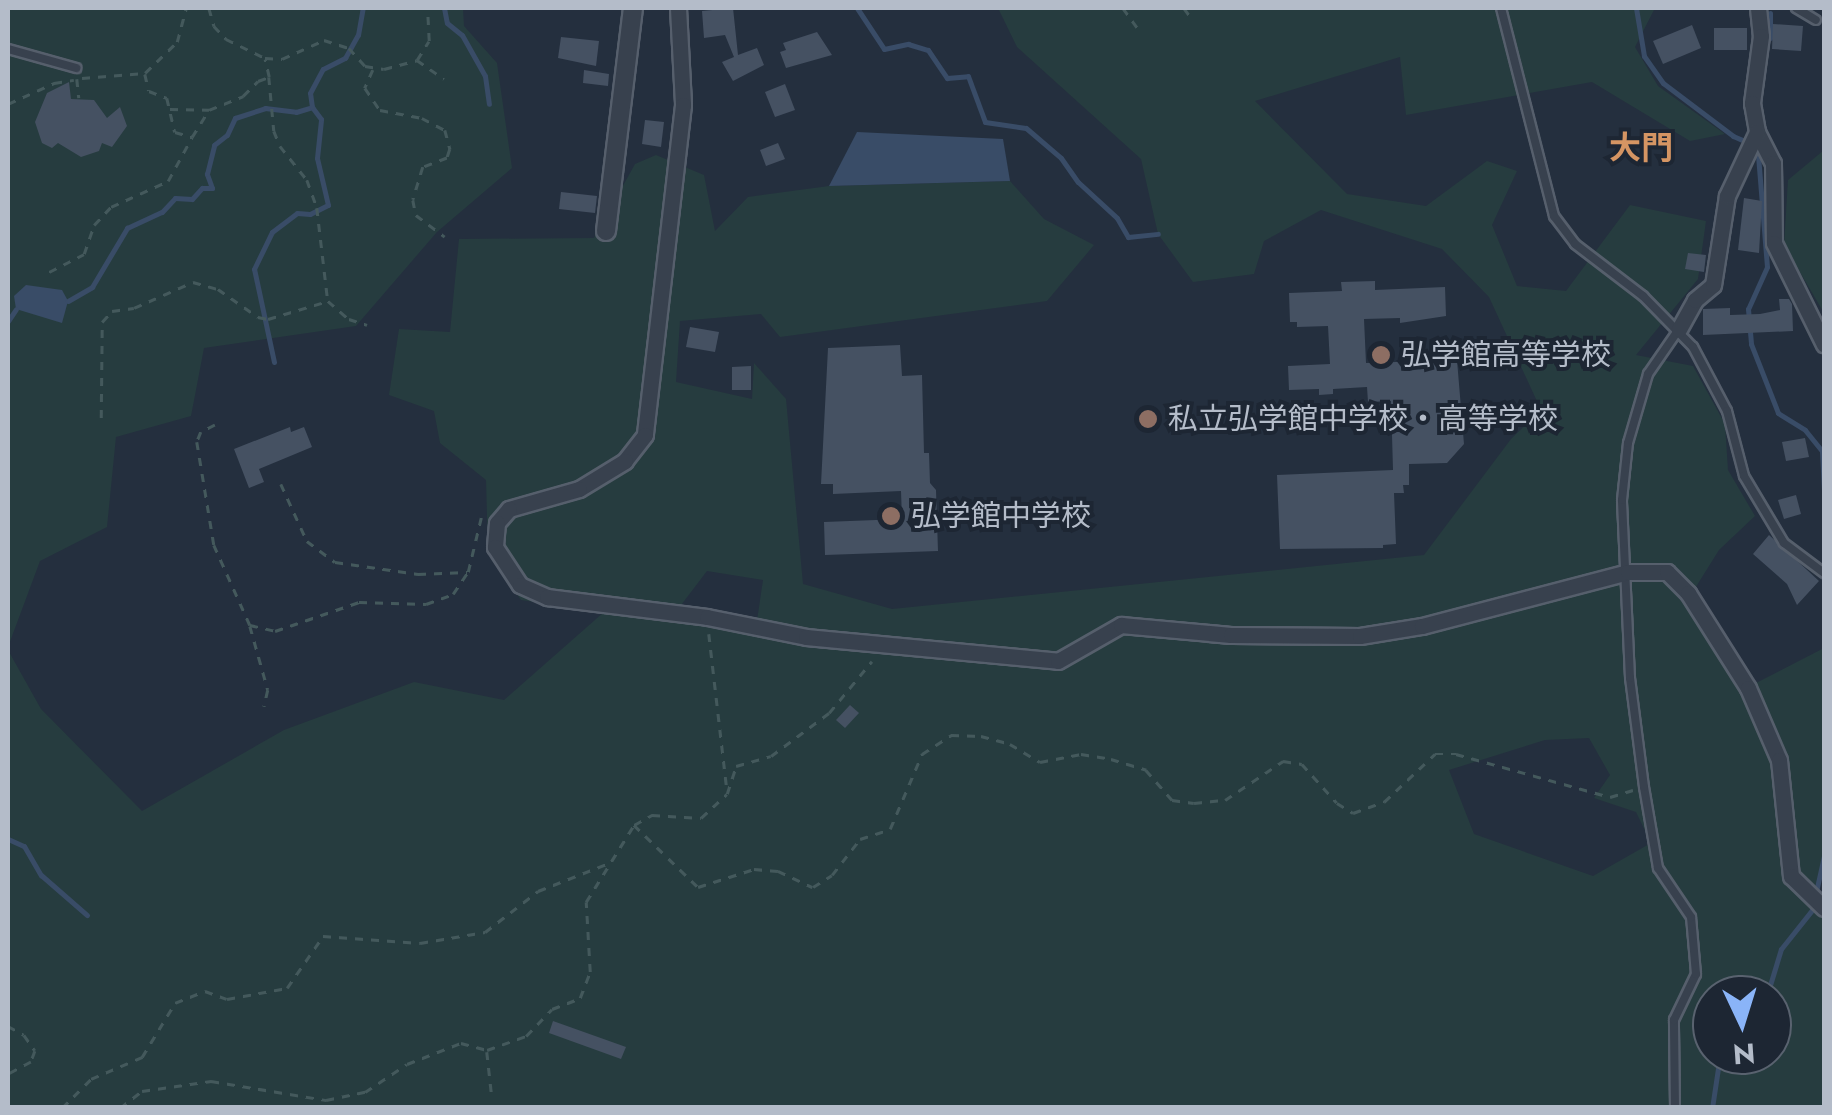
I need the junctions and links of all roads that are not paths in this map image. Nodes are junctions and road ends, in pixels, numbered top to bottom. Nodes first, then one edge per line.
1 (633, 8) edge
2 (678, 8) edge
3 (1502, 8) edge
4 (1758, 8) edge
5 (1796, 8) edge
6 (1816, 20) dead end
7 (8, 50) edge
8 (76, 68) road end
9 (1756, 136) junction
10 (606, 231) dead end
11 (1678, 330) junction
12 (1824, 344) edge
13 (1628, 572) junction
14 (1824, 573) edge
15 (1817, 903) edge
16 (1675, 1108) edge

1 - 10 street
2 - 13 street
3 - 11 lane
4 - 9 street
5 - 6 lane
7 - 8 lane
9 - 11 street
9 - 12 street
11 - 13 lane
11 - 14 lane
13 - 15 street
13 - 16 lane

